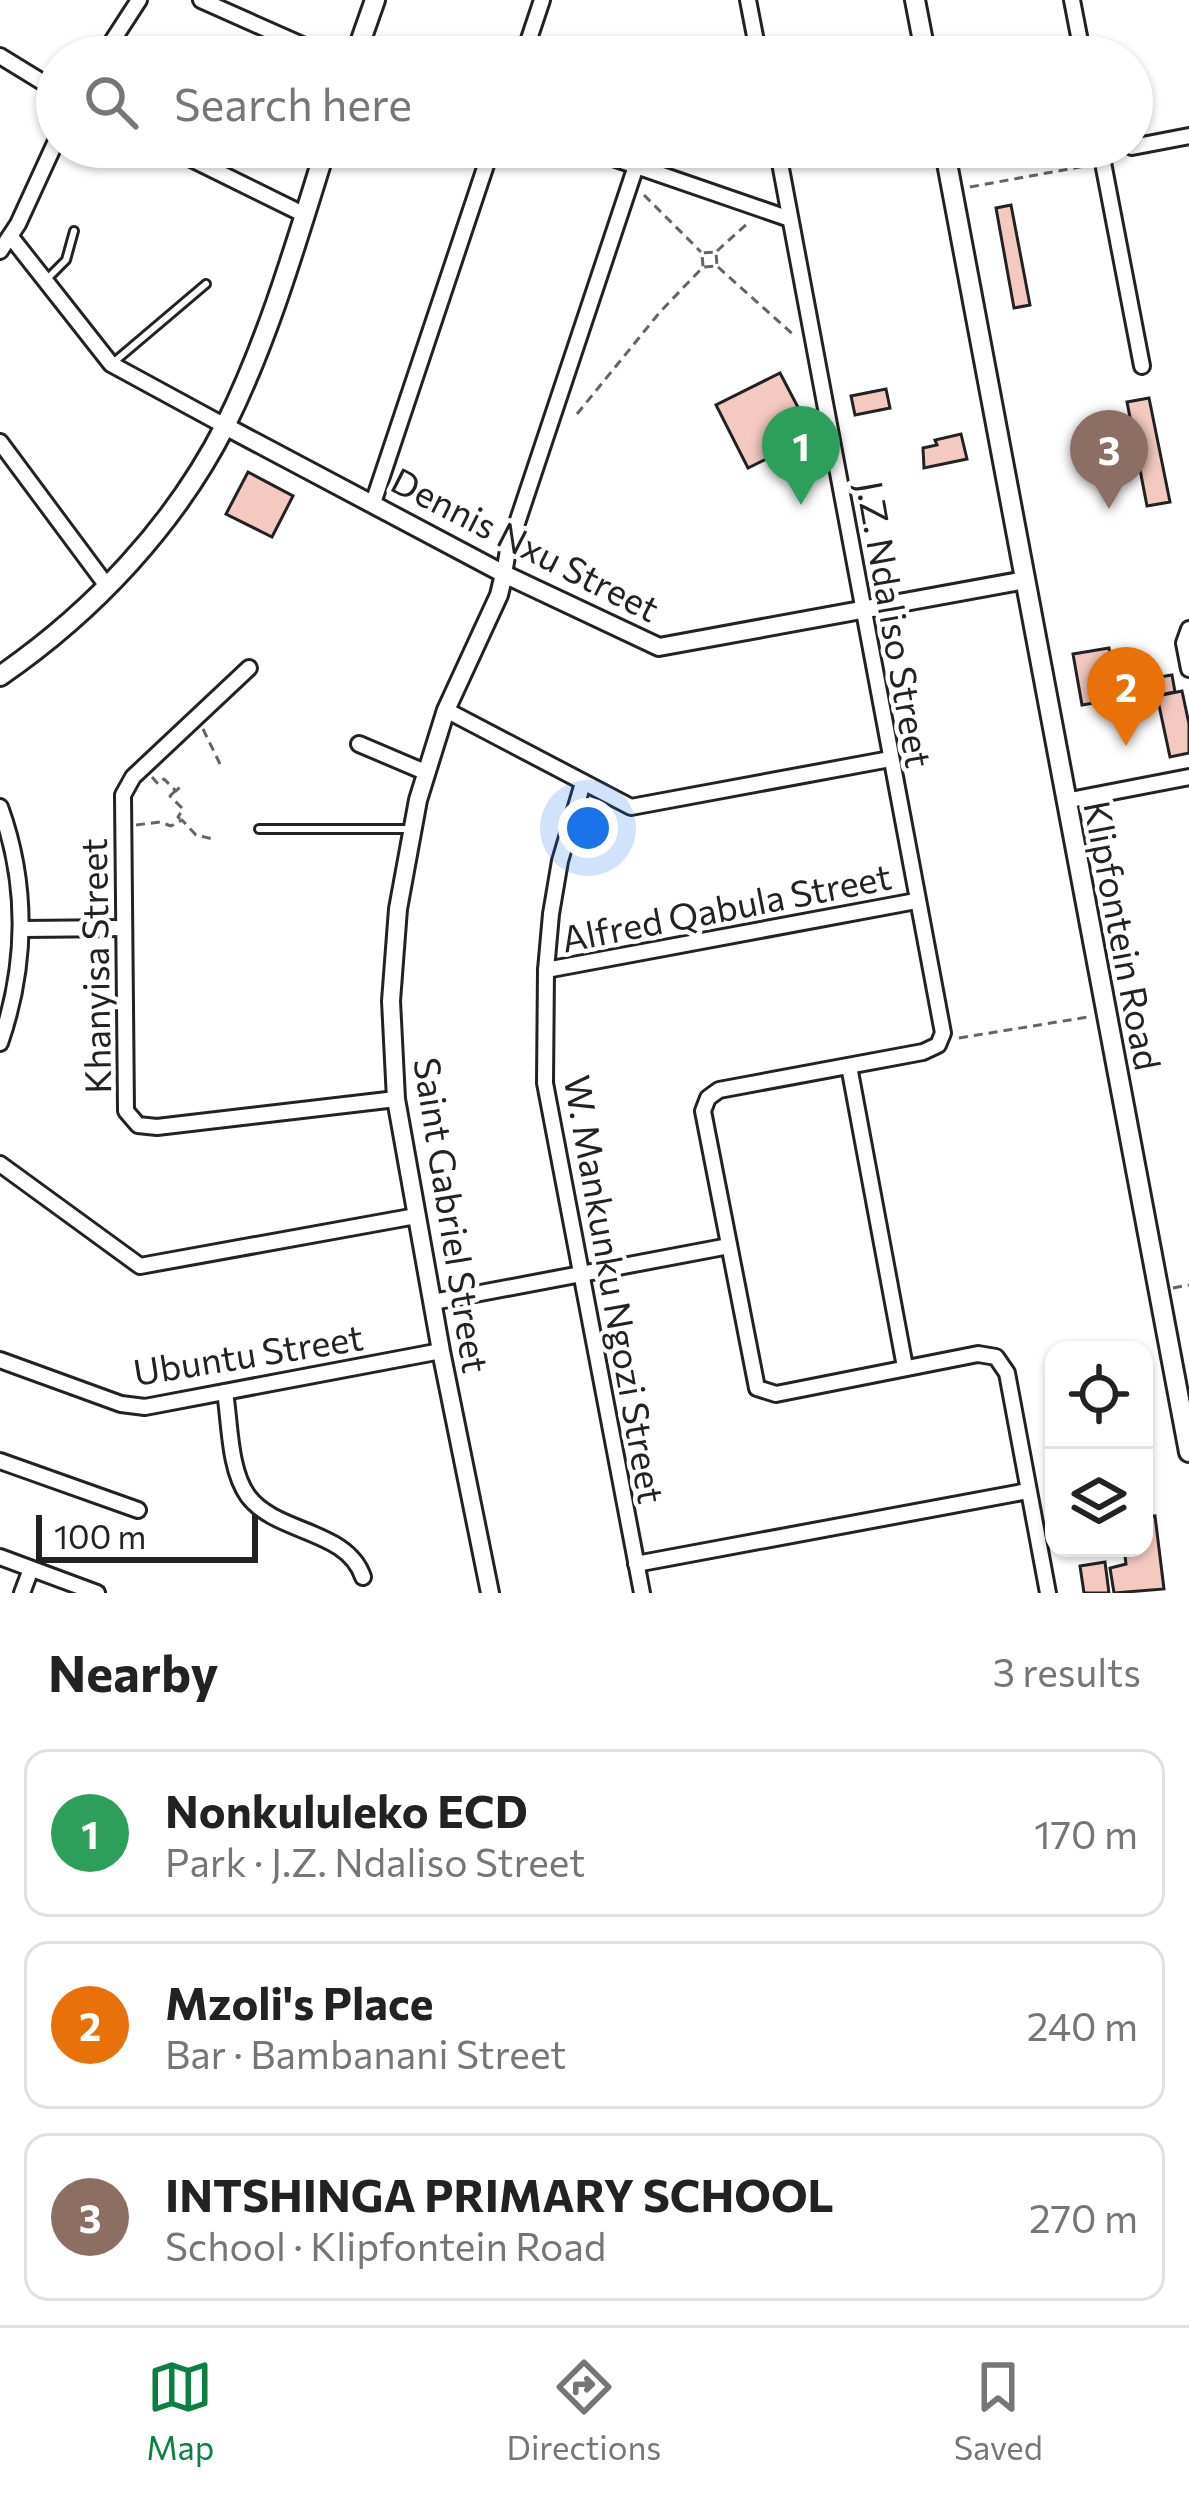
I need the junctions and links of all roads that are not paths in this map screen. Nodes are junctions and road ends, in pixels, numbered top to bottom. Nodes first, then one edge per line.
1 (139, 0) edge
2 (201, 0) edge
3 (375, 0) edge
4 (542, 0) edge
5 (748, 0) edge
6 (915, 0) edge
7 (1072, 0) edge
8 (116, 36) edge
9 (282, 36) edge
10 (362, 36) edge
11 (530, 36) edge
12 (755, 36) edge
13 (922, 36) edge
14 (1079, 36) edge
15 (0, 56) edge
16 (36, 78) edge
17 (1189, 136) edge
18 (1153, 143) edge
19 (43, 168) edge
20 (210, 168) edge
21 (319, 168) edge
22 (485, 168) edge
23 (635, 168) edge
24 (642, 168) edge
25 (780, 168) edge
26 (948, 168) edge
27 (1101, 168) edge
28 (305, 214) junction
29 (790, 219) junction
30 (74, 231) dead end
31 (10, 237) junction
32 (0, 251) edge
33 (44, 280) junction
34 (206, 284) dead end
35 (111, 364) junction
36 (1142, 366) dead end
37 (225, 426) junction
38 (0, 442) edge
39 (373, 502) junction
40 (504, 574) junction
41 (1025, 580) junction
42 (107, 586) junction
43 (863, 611) junction
44 (1189, 629) edge
45 (249, 668) dead end
46 (1189, 669) edge
47 (0, 676) edge
48 (446, 710) junction
49 (358, 744) dead end
50 (890, 759) junction
51 (425, 772) junction
52 (1189, 777) edge
53 (583, 783) junction
54 (1065, 801) junction
55 (0, 807) edge
56 (260, 829) dead end
57 (411, 829) junction
58 (916, 901) junction
59 (122, 928) junction
60 (22, 929) junction
61 (546, 970) junction
62 (6, 998) edge
63 (0, 1043) edge
64 (849, 1066) junction
65 (396, 1099) junction
66 (0, 1164) edge
67 (416, 1216) junction
68 (729, 1246) junction
69 (580, 1273) junction
70 (434, 1302) junction
71 (441, 1352) junction
72 (0, 1360) edge
73 (905, 1367) junction
74 (225, 1392) junction
75 (1189, 1452) edge
76 (0, 1461) edge
77 (1028, 1491) junction
78 (138, 1510) dead end
79 (0, 1557) edge
80 (636, 1564) junction
81 (32, 1569) junction
82 (363, 1577) dead end
83 (22, 1593) edge
84 (97, 1593) edge
85 (490, 1593) edge
86 (642, 1593) edge
87 (1048, 1593) edge

1 - 8 street
2 - 9 street
3 - 10 main road
4 - 11 street
5 - 12 street
6 - 13 main road
7 - 14 street
15 - 16 street
17 - 18 street
19 - 31 street
20 - 28 street
21 - 28 main road
22 - 39 street
23 - 40 street
24 - 29 street
25 - 29 street, J.Z. Ndaliso Street
26 - 41 main road, Klipfontein Road
27 - 36 street
28 - 37 main road
29 - 43 street, J.Z. Ndaliso Street
30 - 33 lane
31 - 32 street
31 - 33 street
33 - 35 street
34 - 35 lane
35 - 37 street
37 - 39 street, Dennis Nxu Street
37 - 42 main road
38 - 42 street
39 - 40 street, Dennis Nxu Street
40 - 43 street, Dennis Nxu Street
40 - 48 street, Saint Gabriel Street
41 - 43 street, Dennis Nxu Street
41 - 54 main road, Klipfontein Road
42 - 47 main road
43 - 50 street, J.Z. Ndaliso Street
44 - 46 street
45 - 59 street, Khanyisa Street
48 - 51 street, Saint Gabriel Street
48 - 53 street
49 - 51 street
50 - 53 street
50 - 58 street, J.Z. Ndaliso Street
51 - 57 street, Saint Gabriel Street
52 - 54 street
53 - 61 street, W. Mankunku Ngozi Street
54 - 75 main road, Klipfontein Road
55 - 60 street
56 - 57 lane
57 - 65 street, Saint Gabriel Street
58 - 61 street, Alfred Qabula Street
58 - 64 street, J.Z. Ndaliso Street
59 - 60 street
59 - 65 street, Khanyisa Street
60 - 62 street
61 - 69 street, W. Mankunku Ngozi Street
62 - 63 street
64 - 68 street
64 - 73 street
65 - 67 street, Saint Gabriel Street
66 - 67 street
67 - 70 street, Saint Gabriel Street
68 - 69 street
68 - 73 street
69 - 70 street
69 - 80 street, W. Mankunku Ngozi Street
70 - 71 street, Saint Gabriel Street
71 - 74 street, Ubuntu Street
71 - 85 street, Saint Gabriel Street
72 - 74 street, Ubuntu Street
73 - 77 street
74 - 82 street
76 - 78 street
77 - 80 street
77 - 87 street
79 - 81 street
80 - 86 street, W. Mankunku Ngozi Street
81 - 83 street
81 - 84 street

